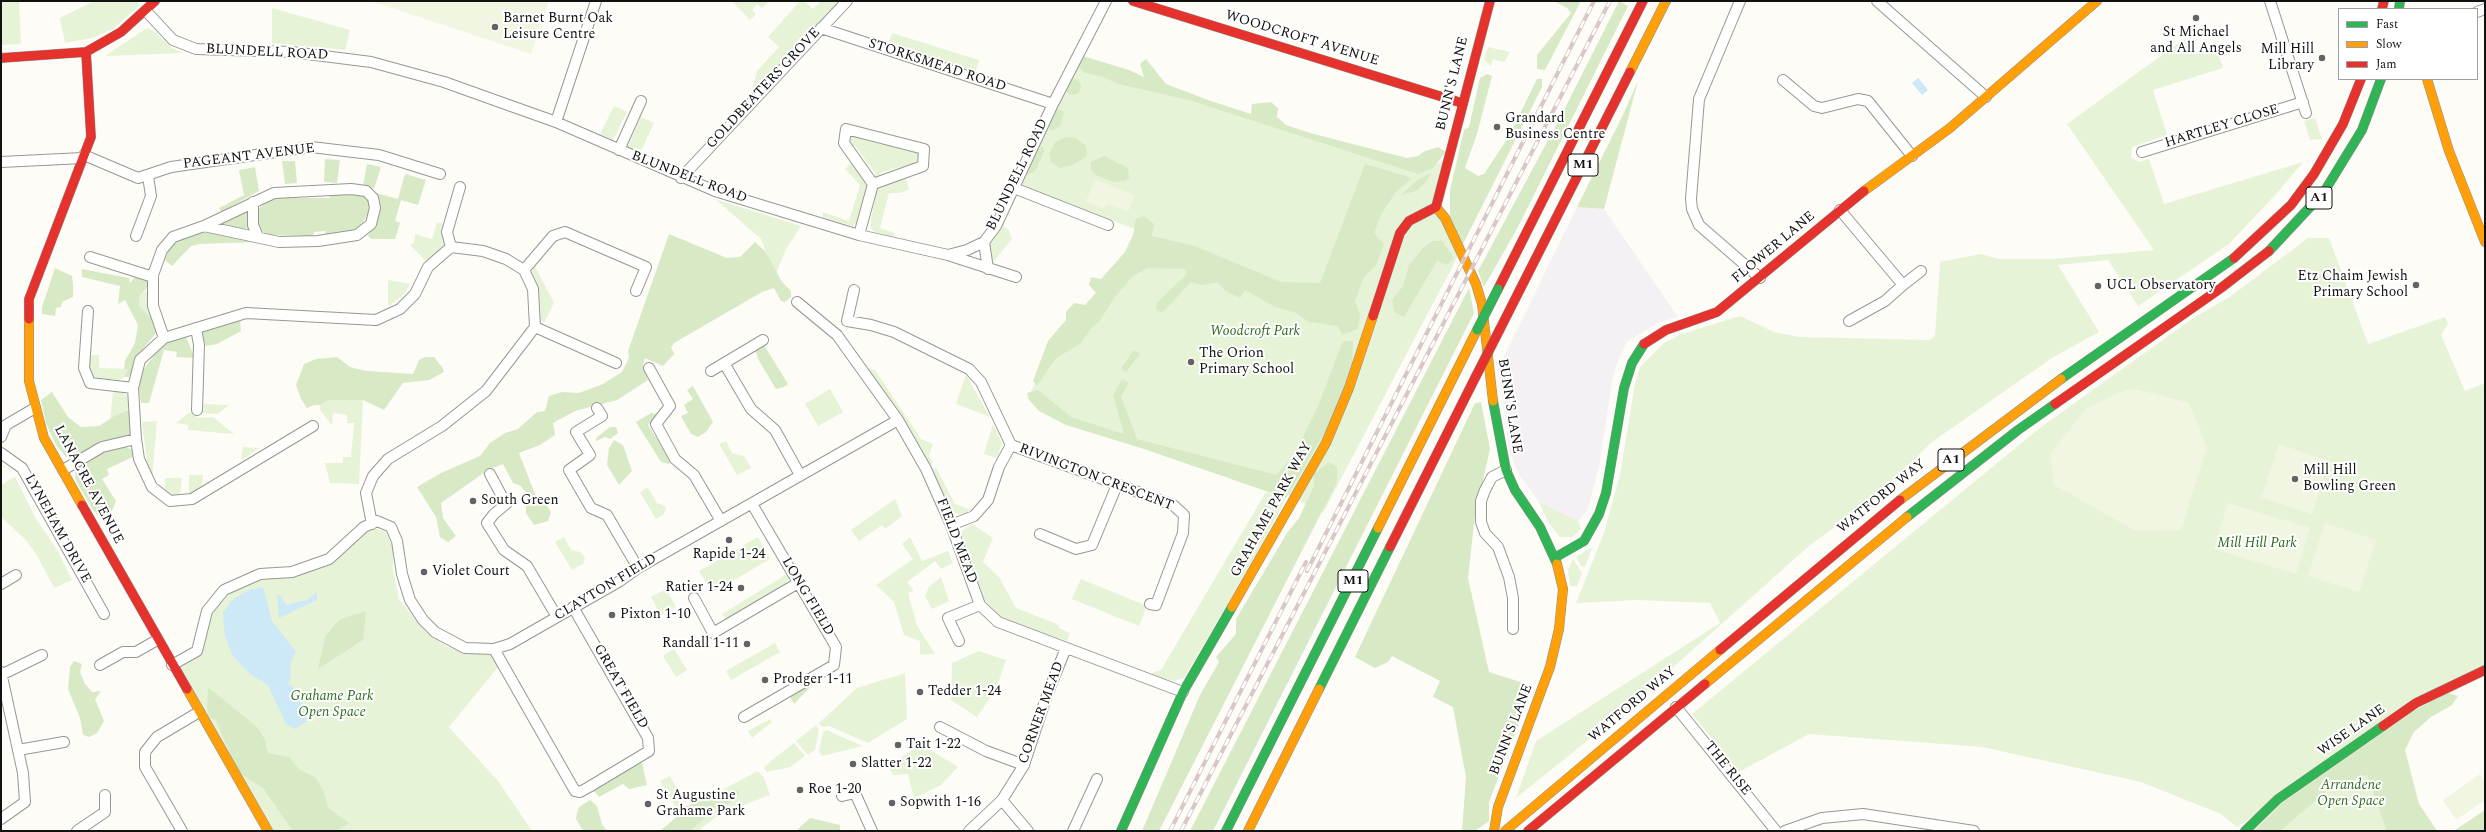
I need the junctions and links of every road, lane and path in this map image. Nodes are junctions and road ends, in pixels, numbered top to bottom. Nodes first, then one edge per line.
1 (155, 1) edge
2 (596, 1) edge
3 (847, 1) edge
4 (1106, 1) edge
5 (1133, 1) edge
6 (1490, 1) edge
7 (1643, 1) edge
8 (1666, 1) edge
9 (1740, 1) edge
10 (1877, 1) edge
11 (2097, 1) edge
12 (2270, 1) edge
13 (2084, 5) edge
14 (146, 11) junction
15 (821, 28) junction
16 (86, 52) junction
17 (1, 58) edge
18 (1783, 80) dead end
19 (2361, 80) edge
20 (2381, 80) edge
21 (2427, 80) edge
22 (1986, 97) junction
23 (641, 101) dead end
24 (2302, 102) junction
25 (1462, 103) junction
26 (1053, 104) junction
27 (2306, 113) dead end
28 (556, 122) junction
29 (619, 150) junction
30 (2142, 152) dead end
31 (1912, 156) junction
32 (84, 157) junction
33 (1, 162) edge
34 (440, 174) dead end
35 (148, 176) junction
36 (681, 178) junction
37 (873, 184) junction
38 (460, 187) dead end
39 (1014, 188) junction
40 (253, 202) junction
41 (1436, 207) junction
42 (1840, 210) junction
43 (1108, 225) dead end
44 (204, 226) junction
45 (860, 235) junction
46 (136, 236) dead end
47 (258, 237) junction
48 (984, 242) junction
49 (2485, 242) edge
50 (451, 247) junction
51 (948, 255) junction
52 (90, 257) dead end
53 (988, 269) junction
54 (524, 270) junction
55 (1921, 271) dead end
56 (153, 277) junction
57 (1016, 277) dead end
58 (1760, 278) junction
59 (1903, 285) junction
60 (854, 290) dead end
61 (636, 291) dead end
62 (797, 302) dead end
63 (88, 311) dead end
64 (1849, 321) dead end
65 (535, 327) junction
66 (196, 328) junction
67 (164, 338) junction
68 (763, 340) dead end
69 (616, 363) dead end
70 (724, 363) junction
71 (649, 368) dead end
72 (711, 371) dead end
73 (133, 388) junction
74 (35, 408) junction
75 (597, 408) dead end
76 (197, 410) dead end
77 (898, 420) junction
78 (313, 426) dead end
79 (1, 437) edge
80 (136, 439) junction
81 (1011, 445) junction
82 (1, 453) edge
83 (63, 470) junction
84 (1506, 470) junction
85 (490, 474) dead end
86 (800, 475) junction
87 (1117, 485) junction
88 (752, 504) junction
89 (721, 521) junction
90 (368, 525) junction
91 (951, 525) junction
92 (1040, 534) dead end
93 (1556, 558) junction
94 (638, 568) junction
95 (16, 575) dead end
96 (798, 583) junction
97 (1, 584) edge
98 (694, 598) dead end
99 (1150, 604) dead end
100 (980, 605) junction
101 (573, 607) junction
102 (104, 614) dead end
103 (557, 617) junction
104 (1512, 629) dead end
105 (157, 640) junction
106 (959, 641) dead end
107 (1066, 648) junction
108 (494, 650) junction
109 (42, 655) dead end
110 (100, 665) dead end
111 (172, 665) junction
112 (2485, 670) edge
113 (2, 673) edge
114 (1183, 692) junction
115 (1676, 707) junction
116 (199, 712) junction
117 (744, 717) dead end
118 (940, 727) dead end
119 (64, 742) dead end
120 (18, 750) junction
121 (1024, 765) junction
122 (1097, 779) dead end
123 (105, 795) dead end
124 (842, 796) dead end
125 (1002, 800) junction
126 (1, 819) edge
127 (77, 831) edge
128 (182, 831) edge
129 (268, 831) edge
130 (872, 831) edge
131 (969, 831) edge
132 (1028, 831) edge
133 (1073, 831) edge
134 (1121, 831) edge
135 (1226, 831) edge
136 (1248, 831) edge
137 (1494, 831) edge
138 (1505, 831) edge
139 (1528, 831) edge
140 (1776, 831) edge
141 (1785, 831) edge
142 (1974, 831) edge
143 (2245, 831) edge

1 - 14 main road
2 - 28 street
3 - 15 street, GOLDBEATERS GROVE
4 - 26 street, BLUNDELL ROAD
5 - 25 main road, WOODCROFT AVENUE
6 - 25 main road, BUNN'S LANE
7 - 135 main road, M1, bridge
8 - 136 main road, M1, bridge
9 - 58 street
10 - 22 street
11 - 13 main road, FLOWER LANE
12 - 24 street
13 - 22 main road, FLOWER LANE
14 - 16 main road
14 - 28 street, BLUNDELL ROAD
15 - 26 street, STORKSMEAD ROAD
15 - 36 street, GOLDBEATERS GROVE
16 - 17 main road
16 - 32 main road, LANACRE AVENUE
18 - 31 street
19 - 138 main road, WATFORD WAY / A1
20 - 115 main road, WATFORD WAY / A1
21 - 49 main road
22 - 31 main road, FLOWER LANE
23 - 29 street
24 - 27 street
24 - 30 street, HARTLEY CLOSE
25 - 41 main road, BUNN'S LANE
26 - 39 street, BLUNDELL ROAD
28 - 29 street, BLUNDELL ROAD
29 - 36 street, BLUNDELL ROAD
31 - 42 main road, FLOWER LANE
32 - 33 street
32 - 35 street, PAGEANT AVENUE
32 - 74 main road, LANACRE AVENUE
34 - 35 street, PAGEANT AVENUE
35 - 46 street
36 - 45 street, BLUNDELL ROAD
37 - 37 street
37 - 45 street
38 - 50 street
39 - 43 street
39 - 48 street, BLUNDELL ROAD
40 - 44 street
40 - 47 street
40 - 47 street
41 - 84 main road, BUNN'S LANE
41 - 114 main road, GRAHAME PARK WAY
42 - 58 main road, FLOWER LANE
42 - 59 street
44 - 47 street
44 - 56 street
45 - 51 street, BLUNDELL ROAD
48 - 51 street, BLUNDELL ROAD
48 - 53 street
50 - 54 street
50 - 66 street
51 - 53 street
52 - 56 street
53 - 57 street
54 - 61 street
54 - 65 street
55 - 59 street
56 - 67 street
58 - 93 main road, FLOWER LANE
59 - 64 street
60 - 81 street
62 - 77 street, FIELD MEAD
63 - 73 street
65 - 69 street
65 - 90 street
66 - 67 street
66 - 76 street
67 - 73 street
68 - 70 street
70 - 72 street
70 - 86 street
71 - 89 street
73 - 80 street
74 - 79 street
74 - 83 main road, LANACRE AVENUE
75 - 94 street
77 - 86 street, CLAYTON FIELD
77 - 91 street, FIELD MEAD
78 - 80 street
80 - 83 street
81 - 87 street, RIVINGTON CRESCENT
81 - 91 street, RIVINGTON CRESCENT
82 - 102 street, LYNEHAM DRIVE
83 - 105 main road, LANACRE AVENUE
84 - 93 main road, BUNN'S LANE
84 - 104 street
85 - 103 street
86 - 88 street, CLAYTON FIELD
87 - 92 street
87 - 99 street, RIVINGTON CRESCENT
88 - 89 street, CLAYTON FIELD
88 - 96 street, LONG FIELD
89 - 94 street, CLAYTON FIELD
90 - 108 street, CLAYTON FIELD
90 - 111 street
91 - 100 street, FIELD MEAD
93 - 137 main road, BUNN'S LANE
94 - 101 street, CLAYTON FIELD
95 - 97 street
96 - 98 street
96 - 117 street, LONG FIELD
100 - 106 street
100 - 107 street, FIELD MEAD
101 - 103 street, CLAYTON FIELD
101 - 108 street, GREAT FIELD
103 - 108 street, CLAYTON FIELD
105 - 110 street
105 - 111 main road, LANACRE AVENUE
107 - 114 street, FIELD MEAD
107 - 121 street, CORNER MEAD
109 - 113 street
111 - 116 main road, LANACRE AVENUE
112 - 143 main road, WISE LANE
113 - 120 street
114 - 134 main road, GRAHAME PARK WAY
115 - 139 main road, WATFORD WAY / A1
115 - 140 street, THE RISE
116 - 128 street
116 - 129 main road, LANACRE AVENUE
118 - 121 street
119 - 120 street
120 - 126 street
121 - 125 street, CORNER MEAD
122 - 133 street
123 - 127 street
124 - 130 street
125 - 131 street, CORNER MEAD
125 - 132 street
141 - 142 street

